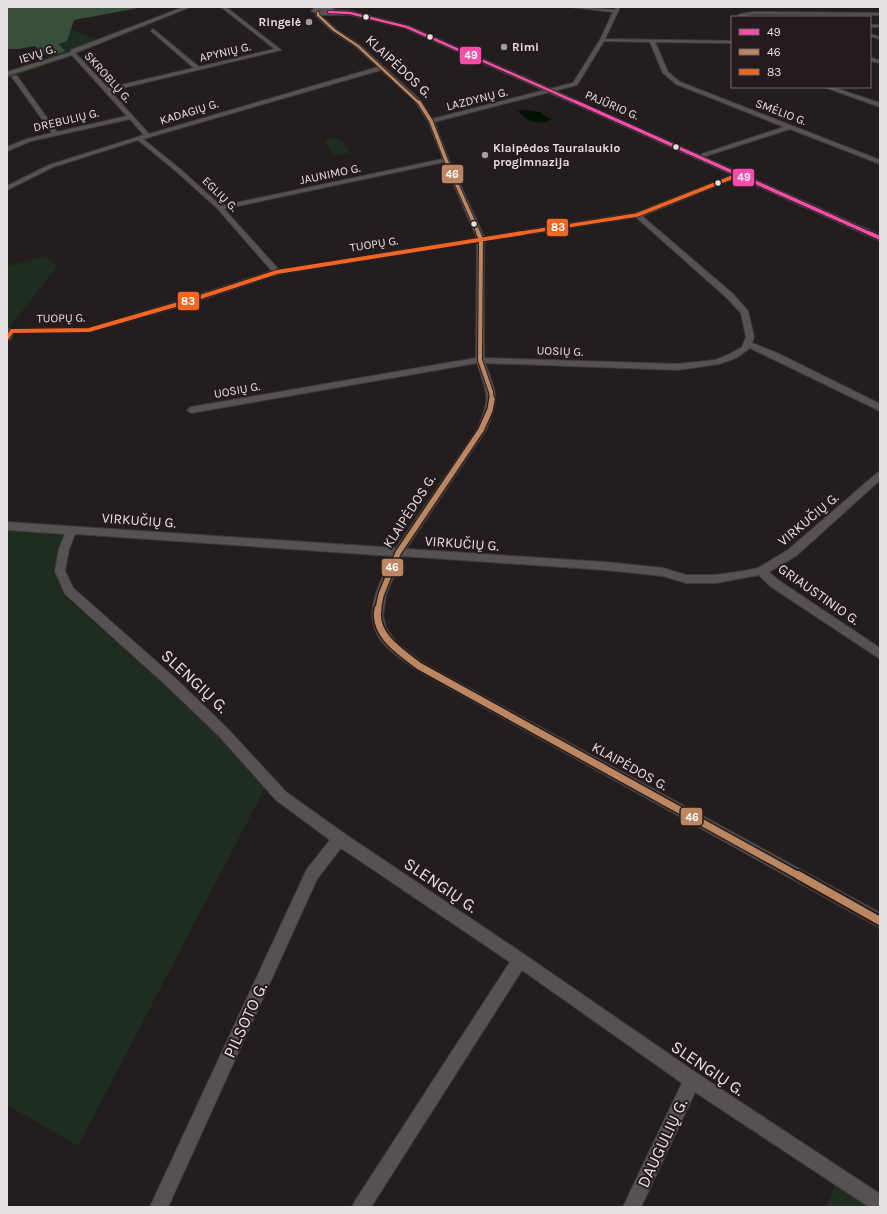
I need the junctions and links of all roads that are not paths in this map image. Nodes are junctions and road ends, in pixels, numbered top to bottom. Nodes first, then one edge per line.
1 (188, 7) edge
2 (224, 7) edge
3 (573, 7) edge
4 (854, 7) edge
5 (616, 9) edge
6 (322, 11) edge
7 (861, 14) junction
8 (880, 14) edge
9 (740, 16) edge
10 (153, 30) dead end
11 (602, 40) junction
12 (652, 41) junction
13 (731, 42) edge
14 (73, 53) junction
15 (381, 68) junction
16 (198, 69) junction
17 (7, 74) edge
18 (15, 77) dead end
19 (830, 88) edge
20 (107, 90) junction
21 (555, 90) junction
22 (880, 106) edge
23 (132, 117) junction
24 (431, 121) junction
25 (789, 127) junction
26 (55, 134) junction
27 (148, 136) junction
28 (140, 138) junction
29 (7, 150) edge
30 (704, 155) junction
31 (446, 160) junction
32 (880, 162) edge
33 (738, 175) junction
34 (7, 188) edge
35 (220, 208) junction
36 (637, 215) junction
37 (880, 232) edge
38 (880, 238) edge
39 (481, 239) junction
40 (277, 272) junction
41 (7, 338) edge
42 (748, 344) junction
43 (480, 360) junction
44 (880, 408) edge
45 (191, 410) dead end
46 (879, 478) edge
47 (7, 526) edge
48 (72, 530) junction
49 (398, 553) junction
50 (761, 571) junction
51 (880, 654) edge
52 (340, 839) junction
53 (880, 921) edge
54 (520, 960) junction
55 (692, 1080) junction
56 (880, 1204) edge
57 (159, 1207) edge
58 (361, 1207) edge
59 (632, 1207) edge

1 - 14 street, SKROBLŲ G.
2 - 16 street, APYNIŲ G.
3 - 5 street
4 - 7 street
5 - 11 street, LAZDYNŲ G.
6 - 15 street, KLAIPĖDOS G.
6 - 21 main road, PAJŪRIO G.
7 - 8 street
7 - 9 street
10 - 16 street
11 - 12 street
11 - 21 street, LAZDYNŲ G.
12 - 13 street
12 - 25 street, SMĖLIO G.
14 - 17 street, IEVŲ G.
14 - 20 street, SKROBLŲ G.
15 - 24 street, KLAIPĖDOS G.
15 - 27 street, KADAGIŲ G.
16 - 20 street, APYNIŲ G.
18 - 26 street
19 - 22 street
20 - 23 street, SKROBLŲ G.
21 - 24 street, LAZDYNŲ G.
21 - 30 main road, PAJŪRIO G.
21 - 33 main road, PAJŪRIO G.
23 - 26 street, DREBULIŲ G.
23 - 27 street, SKROBLŲ G.
24 - 31 street, KLAIPĖDOS G.
25 - 30 street
25 - 32 street, SMĖLIO G.
26 - 29 street, DREBULIŲ G.
27 - 28 street, KADAGIŲ G.
28 - 34 street, KADAGIŲ G.
28 - 35 street, EGLIŲ G.
30 - 37 main road, PAJŪRIO G.
31 - 35 street, JAUNIMO G.
31 - 39 street, KLAIPĖDOS G.
33 - 36 street, TUOPŲ G.
33 - 38 main road, PAJŪRIO G.
35 - 40 street, EGLIŲ G.
36 - 39 street, TUOPŲ G.
36 - 42 street
39 - 40 street, TUOPŲ G.
39 - 43 street, KLAIPĖDOS G.
40 - 41 street, TUOPŲ G.
42 - 43 street, UOSIŲ G.
42 - 44 street
43 - 45 street, UOSIŲ G.
43 - 49 street, KLAIPĖDOS G.
46 - 50 street, VIRKUČIŲ G.
47 - 48 street, VIRKUČIŲ G.
48 - 49 street, VIRKUČIŲ G.
48 - 52 street, SLENGIŲ G.
49 - 50 street, VIRKUČIŲ G.
49 - 53 street, KLAIPĖDOS G.
50 - 51 street, GRIAUSTINIO G.
52 - 54 street, SLENGIŲ G.
52 - 57 street, PILSOTO G.
54 - 55 street, SLENGIŲ G.
54 - 58 street
55 - 56 street, SLENGIŲ G.
55 - 59 street, DAUGULIŲ G.

